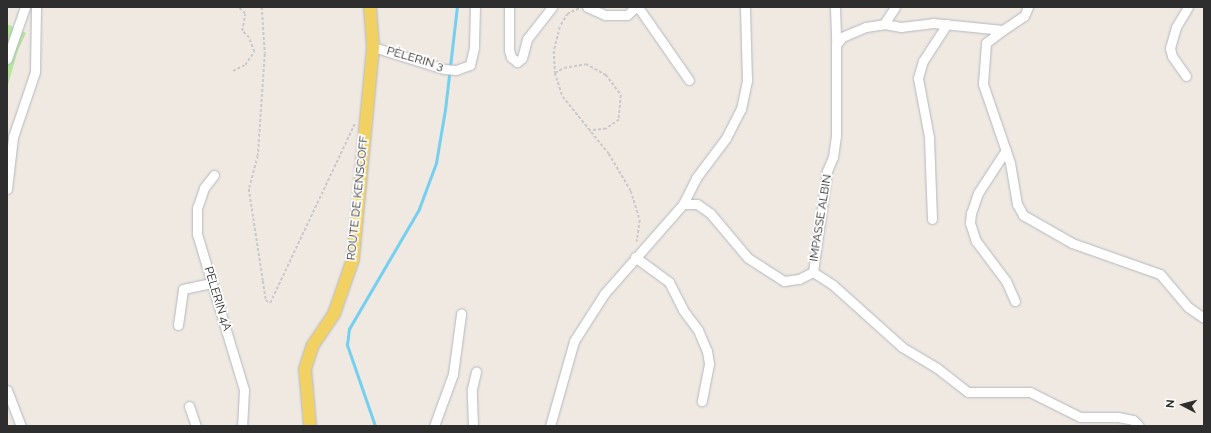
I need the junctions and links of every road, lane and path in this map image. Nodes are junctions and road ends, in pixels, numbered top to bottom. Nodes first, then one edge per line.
1 (25, 7) edge
2 (36, 7) edge
3 (238, 7) edge
4 (262, 7) edge
5 (370, 7) edge
6 (475, 7) edge
7 (509, 7) edge
8 (552, 7) edge
9 (585, 7) edge
10 (637, 7) edge
11 (745, 7) edge
12 (835, 7) edge
13 (895, 7) edge
14 (1028, 7) edge
15 (1188, 7) edge
16 (884, 24) junction
17 (946, 24) junction
18 (1003, 30) junction
19 (836, 45) junction
20 (373, 47) junction
21 (7, 59) edge
22 (233, 71) dead end
23 (555, 73) junction
24 (1186, 76) dead end
25 (689, 80) dead end
26 (358, 116) dead end
27 (589, 131) junction
28 (1006, 150) junction
29 (214, 175) dead end
30 (7, 189) edge
31 (683, 204) junction
32 (932, 219) dead end
33 (635, 257) junction
34 (813, 272) junction
35 (212, 283) junction
36 (1015, 300) dead end
37 (461, 314) dead end
38 (1204, 318) edge
39 (178, 325) dead end
40 (476, 371) dead end
41 (7, 390) edge
42 (702, 401) dead end
43 (189, 406) dead end
44 (21, 426) edge
45 (196, 426) edge
46 (242, 426) edge
47 (310, 426) edge
48 (434, 426) edge
49 (473, 426) edge
50 (550, 426) edge
51 (1139, 426) edge

1 - 21 street
2 - 30 street
3 - 22 path
4 - 26 path
5 - 20 main road, ROUTE DE KENSCOFF
6 - 20 street, PÈLERIN 3
7 - 8 street
9 - 10 street
9 - 23 path
10 - 25 street
11 - 31 street
12 - 19 street, IMPASSE ALBIN
13 - 16 street
14 - 18 street
15 - 24 street
16 - 17 street
16 - 19 street
17 - 18 street
17 - 32 street
18 - 28 street
19 - 34 street, IMPASSE ALBIN
20 - 47 main road, ROUTE DE KENSCOFF
23 - 27 path
23 - 27 path
27 - 33 path
28 - 36 street
28 - 38 street
29 - 35 street, PELERIN 4A
31 - 33 street
31 - 34 street, IMPASSE ALBIN
33 - 42 street
33 - 50 street
34 - 51 street
35 - 39 street
35 - 46 street, PELERIN 4A
37 - 48 street
40 - 49 street
41 - 44 street
43 - 45 street

